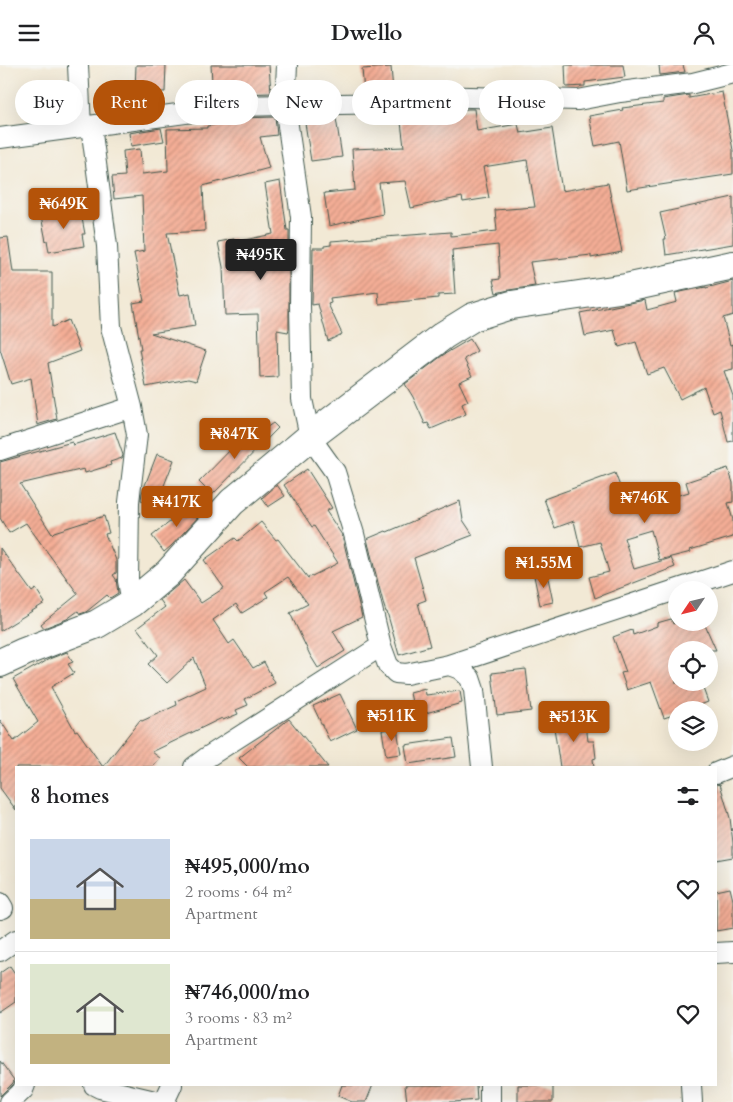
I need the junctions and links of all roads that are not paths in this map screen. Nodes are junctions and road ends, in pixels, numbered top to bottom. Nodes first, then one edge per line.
1 (78, 65) edge
2 (287, 65) edge
3 (733, 73) edge
4 (287, 80) edge
5 (342, 104) edge
6 (268, 105) edge
7 (289, 125) edge
8 (86, 126) junction
9 (0, 139) edge
10 (733, 265) edge
11 (132, 407) junction
12 (310, 437) junction
13 (0, 450) edge
14 (733, 571) edge
15 (132, 603) junction
16 (381, 646) junction
17 (0, 663) edge
18 (449, 665) junction
19 (204, 764) edge
20 (482, 766) edge
21 (733, 766) edge
22 (717, 773) edge
23 (0, 903) edge
24 (0, 909) edge
25 (733, 952) edge
26 (717, 953) edge
27 (25, 1086) edge
28 (96, 1086) edge
29 (172, 1086) edge
30 (490, 1086) edge
31 (691, 1086) edge
32 (10, 1102) edge
33 (159, 1102) edge
34 (164, 1102) edge
35 (490, 1102) edge
36 (692, 1102) edge

1 - 8 street
2 - 4 street
3 - 5 street
6 - 8 street
7 - 12 street
8 - 9 street
8 - 11 street
10 - 12 street
11 - 13 street
11 - 15 street
12 - 15 street
12 - 16 street
14 - 18 street
15 - 17 street
16 - 18 street
16 - 19 street
18 - 20 street
21 - 22 street
23 - 24 street
25 - 26 street
27 - 32 street
28 - 33 street
29 - 34 street
30 - 35 street
31 - 36 street

